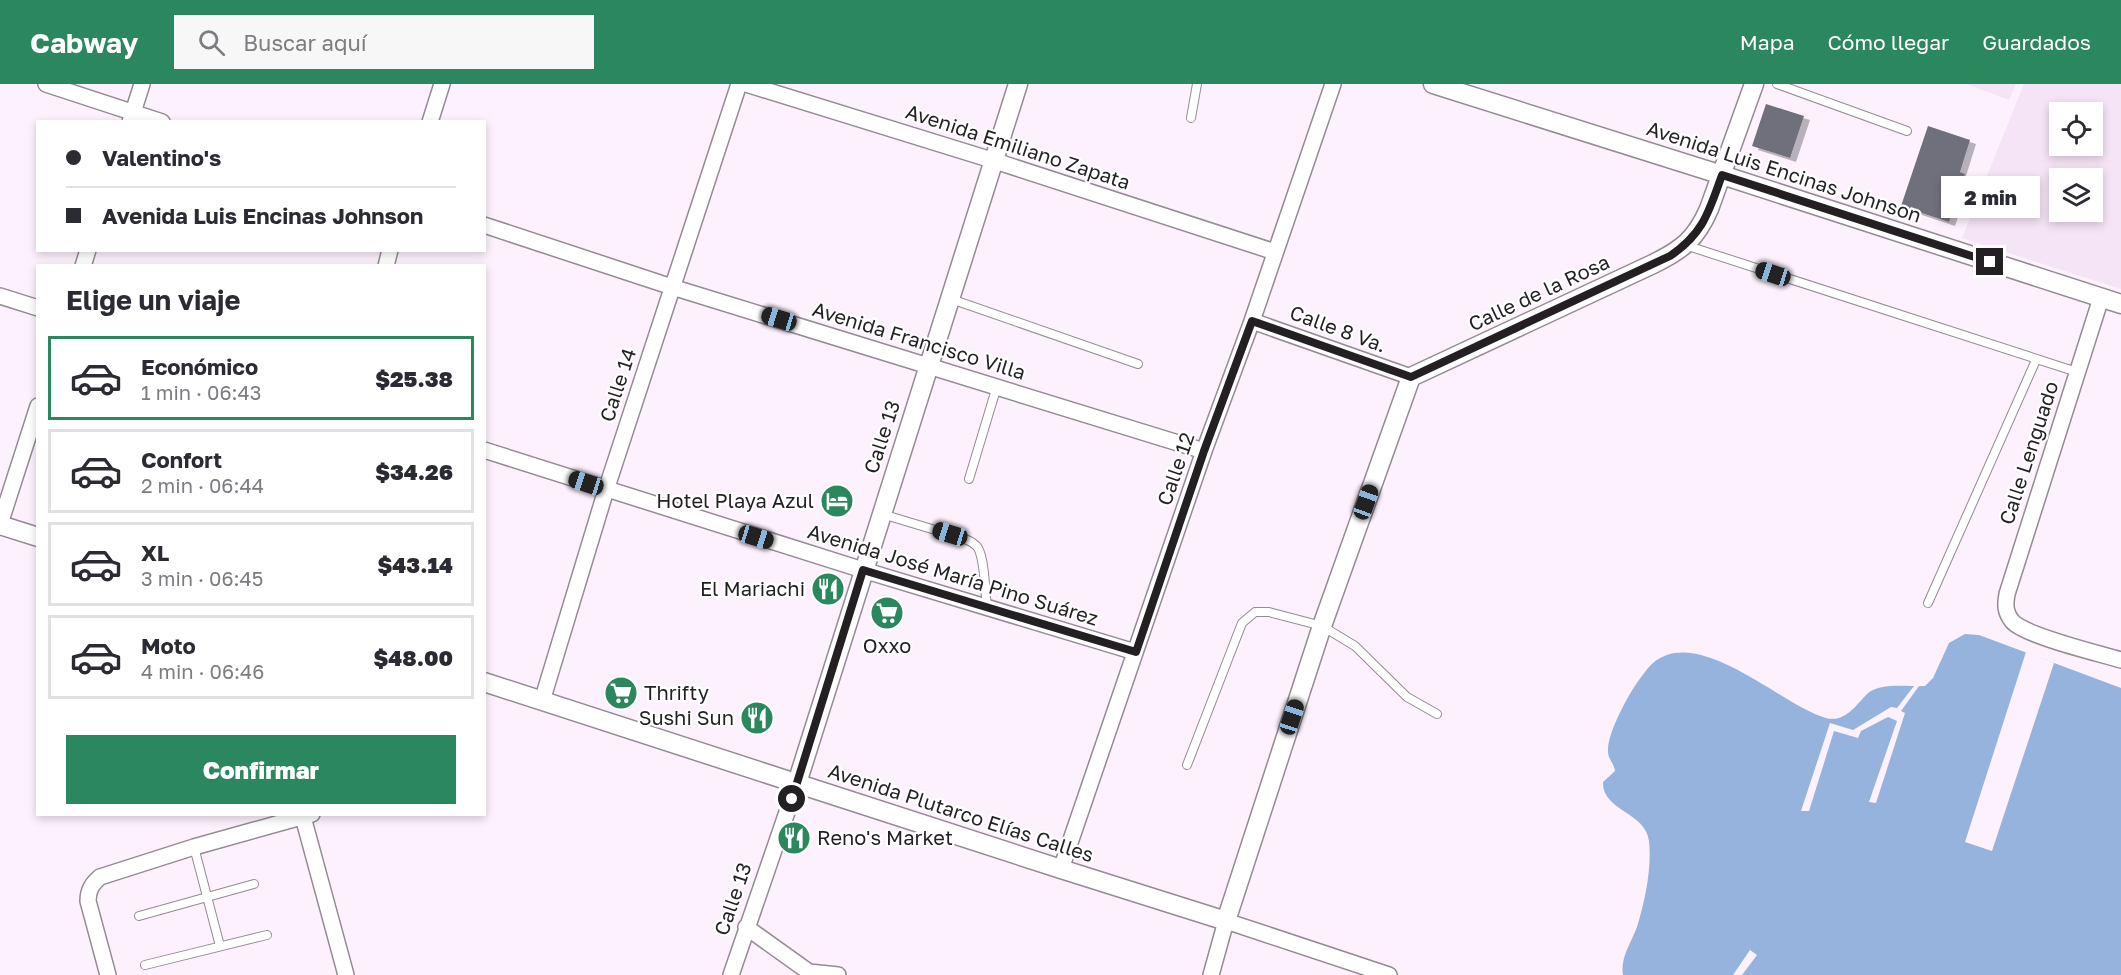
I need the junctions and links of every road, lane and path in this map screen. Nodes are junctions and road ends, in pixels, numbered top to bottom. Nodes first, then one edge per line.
1 (46, 84) edge
2 (142, 84) edge
3 (442, 84) edge
4 (739, 84) edge
5 (746, 84) edge
6 (1018, 84) edge
7 (1197, 84) edge
8 (1333, 84) edge
9 (1433, 84) edge
10 (1754, 84) edge
11 (1777, 84) edge
12 (132, 117) edge
13 (1191, 118) dead end
14 (150, 120) edge
15 (431, 120) edge
16 (1907, 131) dead end
17 (995, 161) junction
18 (1722, 175) junction
19 (486, 226) edge
20 (1685, 246) junction
21 (1275, 252) junction
22 (672, 287) junction
23 (0, 296) edge
24 (950, 298) junction
25 (2102, 298) junction
26 (2121, 304) edge
27 (36, 307) edge
28 (1252, 321) junction
29 (2036, 360) junction
30 (1138, 364) dead end
31 (928, 365) junction
32 (2077, 372) junction
33 (1411, 377) junction
34 (997, 386) junction
35 (36, 412) edge
36 (486, 451) edge
37 (1204, 451) junction
38 (969, 479) dead end
39 (606, 490) junction
40 (881, 513) junction
41 (0, 524) edge
42 (36, 536) edge
43 (863, 570) junction
44 (1928, 603) dead end
45 (987, 608) junction
46 (1322, 626) junction
47 (1136, 652) junction
48 (2121, 660) edge
49 (486, 683) edge
50 (542, 701) junction
51 (1437, 714) dead end
52 (1187, 765) dead end
53 (797, 783) junction
54 (308, 816) edge
55 (194, 847) junction
56 (1061, 869) junction
57 (254, 884) dead end
58 (207, 898) junction
59 (139, 916) dead end
60 (1226, 921) junction
61 (746, 927) junction
62 (267, 935) dead end
63 (220, 946) junction
64 (145, 965) dead end
65 (810, 974) edge
66 (108, 975) edge
67 (346, 975) edge
68 (731, 975) edge
69 (838, 975) edge
70 (1211, 975) edge
71 (1389, 975) edge

1 - 12 street
2 - 12 street
3 - 15 street
4 - 22 street, Calle 14
5 - 17 street, Avenida Emiliano Zapata
6 - 17 street, Calle 13
7 - 13 lane
8 - 21 street, Calle 12
9 - 18 street, Avenida Luis Encinas Johnson
10 - 18 street
11 - 16 lane
12 - 14 street
17 - 21 street, Avenida Emiliano Zapata
17 - 24 street, Calle 13
18 - 20 street
18 - 25 street, Avenida Luis Encinas Johnson
19 - 22 street, Avenida Francisco Villa
20 - 29 lane
20 - 33 street, Calle de la Rosa
21 - 28 street, Calle 12
22 - 31 street, Avenida Francisco Villa
22 - 39 street, Calle 14
23 - 27 street
24 - 30 lane
24 - 31 street, Calle 13
25 - 26 street, Avenida Luis Encinas Johnson
25 - 32 street, Calle Lenguado
28 - 33 street, Calle 8 Va.
28 - 37 street, Calle 12
29 - 32 lane
29 - 44 lane
31 - 34 street, Avenida Francisco Villa
31 - 40 street, Calle 13
32 - 48 street, Calle Lenguado
33 - 46 street
34 - 37 street, Avenida Francisco Villa
34 - 38 lane
35 - 41 street
36 - 39 street, Avenida José María Pino Suárez
37 - 47 street, Calle 12
39 - 43 street, Avenida José María Pino Suárez
39 - 50 street, Calle 14
40 - 43 street, Calle 13
40 - 45 lane
41 - 42 street
43 - 45 street, Avenida José María Pino Suárez
43 - 53 street, Calle 13
45 - 47 street, Avenida José María Pino Suárez
46 - 51 lane
46 - 52 lane
46 - 60 street
47 - 56 street, Calle 12
49 - 50 street, Avenida Plutarco Elías Calles
50 - 53 street, Avenida Plutarco Elías Calles
53 - 56 street, Avenida Plutarco Elías Calles
53 - 61 street, Calle 13
54 - 55 street
54 - 67 street
55 - 58 lane
55 - 66 street
56 - 60 street, Avenida Plutarco Elías Calles
57 - 58 lane
58 - 59 lane
58 - 63 lane
60 - 70 street
60 - 71 street, Avenida Plutarco Elías Calles
61 - 65 street
61 - 68 street, Calle 13
62 - 63 lane
63 - 64 lane
65 - 69 street

